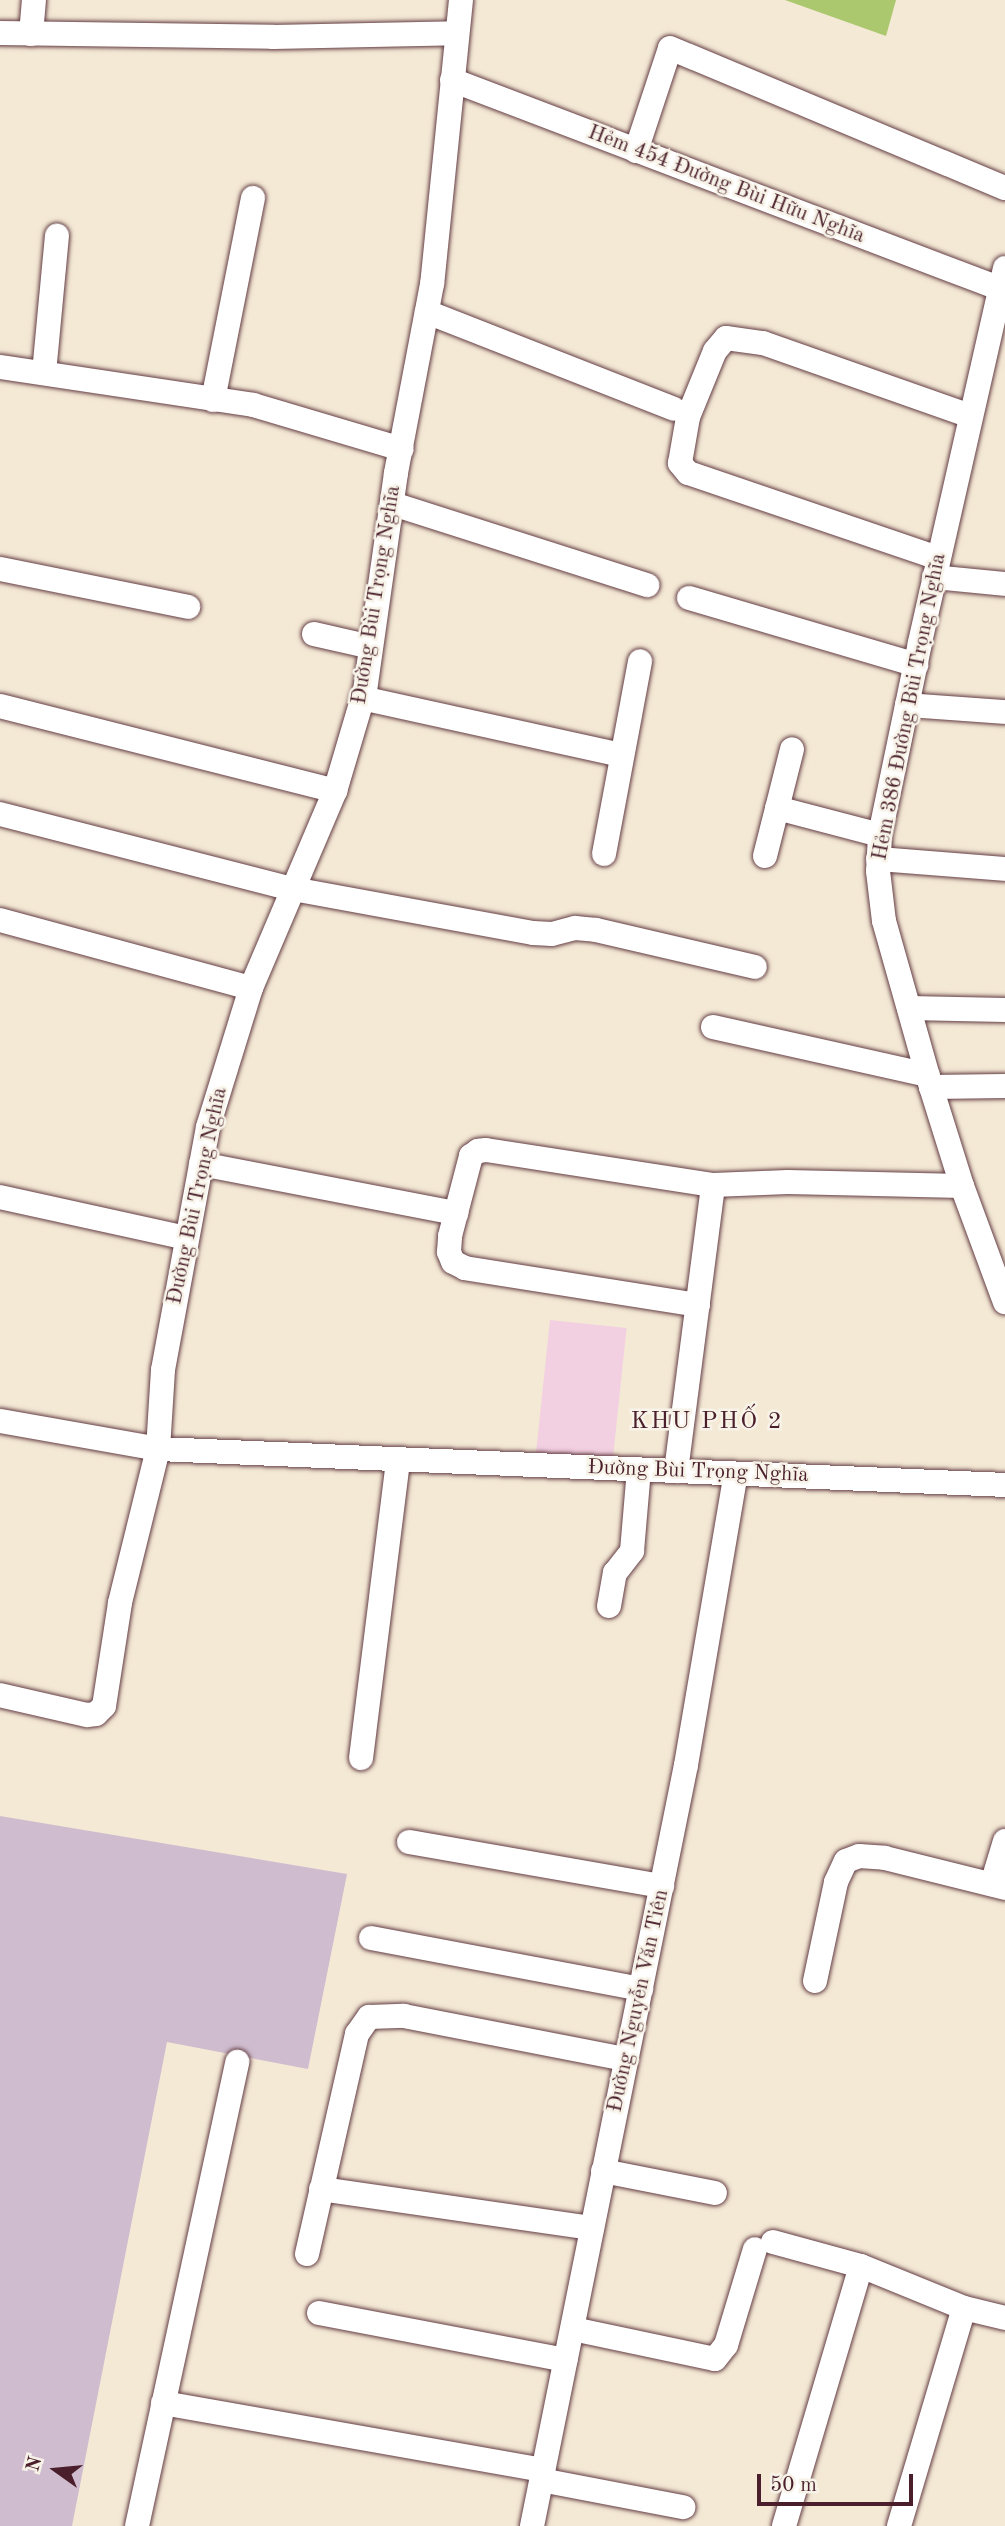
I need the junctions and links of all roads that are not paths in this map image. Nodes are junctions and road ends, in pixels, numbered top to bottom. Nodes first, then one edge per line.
1 (34, 0) edge
2 (461, 0) edge
3 (0, 33) edge
4 (457, 33) junction
5 (31, 34) junction
6 (452, 80) junction
7 (636, 150) junction
8 (1005, 188) edge
9 (253, 198) dead end
10 (57, 236) dead end
11 (1003, 279) edge
12 (427, 312) junction
13 (0, 367) edge
14 (44, 373) junction
15 (213, 400) junction
16 (674, 409) dead end
17 (970, 416) junction
18 (402, 449) junction
19 (393, 504) junction
20 (937, 567) junction
21 (0, 569) edge
22 (1005, 584) edge
23 (647, 585) dead end
24 (689, 598) dead end
25 (188, 607) dead end
26 (313, 634) dead end
27 (371, 647) junction
28 (640, 661) dead end
29 (916, 665) junction
30 (362, 698) junction
31 (907, 705) junction
32 (0, 706) edge
33 (1005, 712) edge
34 (792, 748) dead end
35 (621, 755) junction
36 (335, 791) junction
37 (777, 808) junction
38 (0, 814) edge
39 (879, 847) junction
40 (604, 854) dead end
41 (765, 856) dead end
42 (1005, 869) edge
43 (293, 889) junction
44 (0, 920) edge
45 (755, 967) dead end
46 (251, 988) junction
47 (909, 1008) junction
48 (1005, 1010) edge
49 (713, 1027) dead end
50 (929, 1081) junction
51 (1005, 1086) edge
52 (201, 1164) junction
53 (713, 1185) junction
54 (962, 1186) junction
55 (0, 1197) edge
56 (456, 1213) junction
57 (186, 1238) junction
58 (1005, 1302) edge
59 (698, 1305) junction
60 (0, 1421) edge
61 (158, 1449) junction
62 (398, 1459) junction
63 (639, 1470) junction
64 (676, 1471) junction
65 (736, 1474) junction
66 (1005, 1485) edge
67 (609, 1605) dead end
68 (0, 1695) edge
69 (361, 1758) dead end
70 (1005, 1841) edge
71 (409, 1842) dead end
72 (662, 1885) junction
73 (999, 1886) edge
74 (371, 1938) dead end
75 (815, 1981) dead end
76 (641, 1989) junction
77 (626, 2059) junction
78 (237, 2062) dead end
79 (603, 2171) junction
80 (321, 2189) junction
81 (715, 2193) dead end
82 (592, 2228) junction
83 (307, 2254) dead end
84 (861, 2266) junction
85 (964, 2308) junction
86 (320, 2313) dead end
87 (1005, 2318) edge
88 (573, 2329) junction
89 (566, 2360) junction
90 (163, 2403) junction
91 (542, 2475) junction
92 (683, 2507) dead end
93 (137, 2526) edge
94 (532, 2526) edge
95 (784, 2526) edge
96 (899, 2526) edge

1 - 5 street
2 - 4 street, Đường Bùi Trọng Nghĩa
3 - 5 street
4 - 5 street
4 - 6 street, Đường Bùi Trọng Nghĩa
6 - 7 street, Hẻm 454 Đường Bùi Hữu Nghĩa
6 - 12 street, Đường Bùi Trọng Nghĩa
7 - 8 street
7 - 11 street, Hẻm 454 Đường Bùi Hữu Nghĩa
9 - 15 street
10 - 14 street
11 - 17 street, Hẻm 386 Đường Bùi Trọng Nghĩa
12 - 16 street
12 - 18 street, Đường Bùi Trọng Nghĩa
13 - 14 street
14 - 15 street
15 - 18 street
17 - 20 street, Hẻm 386 Đường Bùi Trọng Nghĩa
17 - 20 street
18 - 19 street, Đường Bùi Trọng Nghĩa
19 - 23 street
19 - 27 street, Đường Bùi Trọng Nghĩa
20 - 22 street
20 - 29 street, Hẻm 386 Đường Bùi Trọng Nghĩa
21 - 25 street
24 - 29 street
26 - 27 street
27 - 30 street, Đường Bùi Trọng Nghĩa
28 - 35 street
29 - 31 street, Hẻm 386 Đường Bùi Trọng Nghĩa
30 - 35 street
30 - 36 street, Đường Bùi Trọng Nghĩa
31 - 33 street
31 - 39 street, Hẻm 386 Đường Bùi Trọng Nghĩa
32 - 36 street
34 - 37 street
35 - 40 street
36 - 43 street, Đường Bùi Trọng Nghĩa
37 - 39 street
37 - 41 street
38 - 43 street
39 - 42 street
39 - 47 street, Hẻm 386 Đường Bùi Trọng Nghĩa
43 - 45 street
43 - 46 street, Đường Bùi Trọng Nghĩa
44 - 46 street
46 - 52 street, Đường Bùi Trọng Nghĩa
47 - 48 street
47 - 50 street, Hẻm 386 Đường Bùi Trọng Nghĩa
49 - 50 street
50 - 51 street
50 - 54 street, Hẻm 386 Đường Bùi Trọng Nghĩa
52 - 56 street
52 - 57 street, Đường Bùi Trọng Nghĩa
53 - 54 street
53 - 56 street
53 - 59 street
54 - 58 street, Hẻm 386 Đường Bùi Trọng Nghĩa
55 - 57 street
56 - 59 street
57 - 61 street, Đường Bùi Trọng Nghĩa
59 - 64 street
60 - 61 street
61 - 62 street, Đường Bùi Trọng Nghĩa
61 - 68 street
62 - 63 street, Đường Bùi Trọng Nghĩa
62 - 69 street
63 - 64 street, Đường Bùi Trọng Nghĩa
63 - 67 street
64 - 65 street, Đường Bùi Trọng Nghĩa
65 - 66 street, Đường Bùi Trọng Nghĩa
65 - 72 street, Đường Nguyễn Văn Tiên
70 - 73 street
71 - 72 street
72 - 76 street, Đường Nguyễn Văn Tiên
73 - 75 street
74 - 76 street
76 - 77 street, Đường Nguyễn Văn Tiên
77 - 79 street, Đường Nguyễn Văn Tiên
77 - 80 street
78 - 90 street
79 - 81 street
79 - 82 street, Đường Nguyễn Văn Tiên
80 - 82 street
80 - 83 street
82 - 88 street, Đường Nguyễn Văn Tiên
84 - 85 street
84 - 88 street
84 - 95 street
85 - 87 street
85 - 96 street
86 - 89 street
88 - 89 street, Đường Nguyễn Văn Tiên
89 - 91 street, Đường Nguyễn Văn Tiên
90 - 91 street
90 - 93 street
91 - 92 street
91 - 94 street, Đường Nguyễn Văn Tiên

